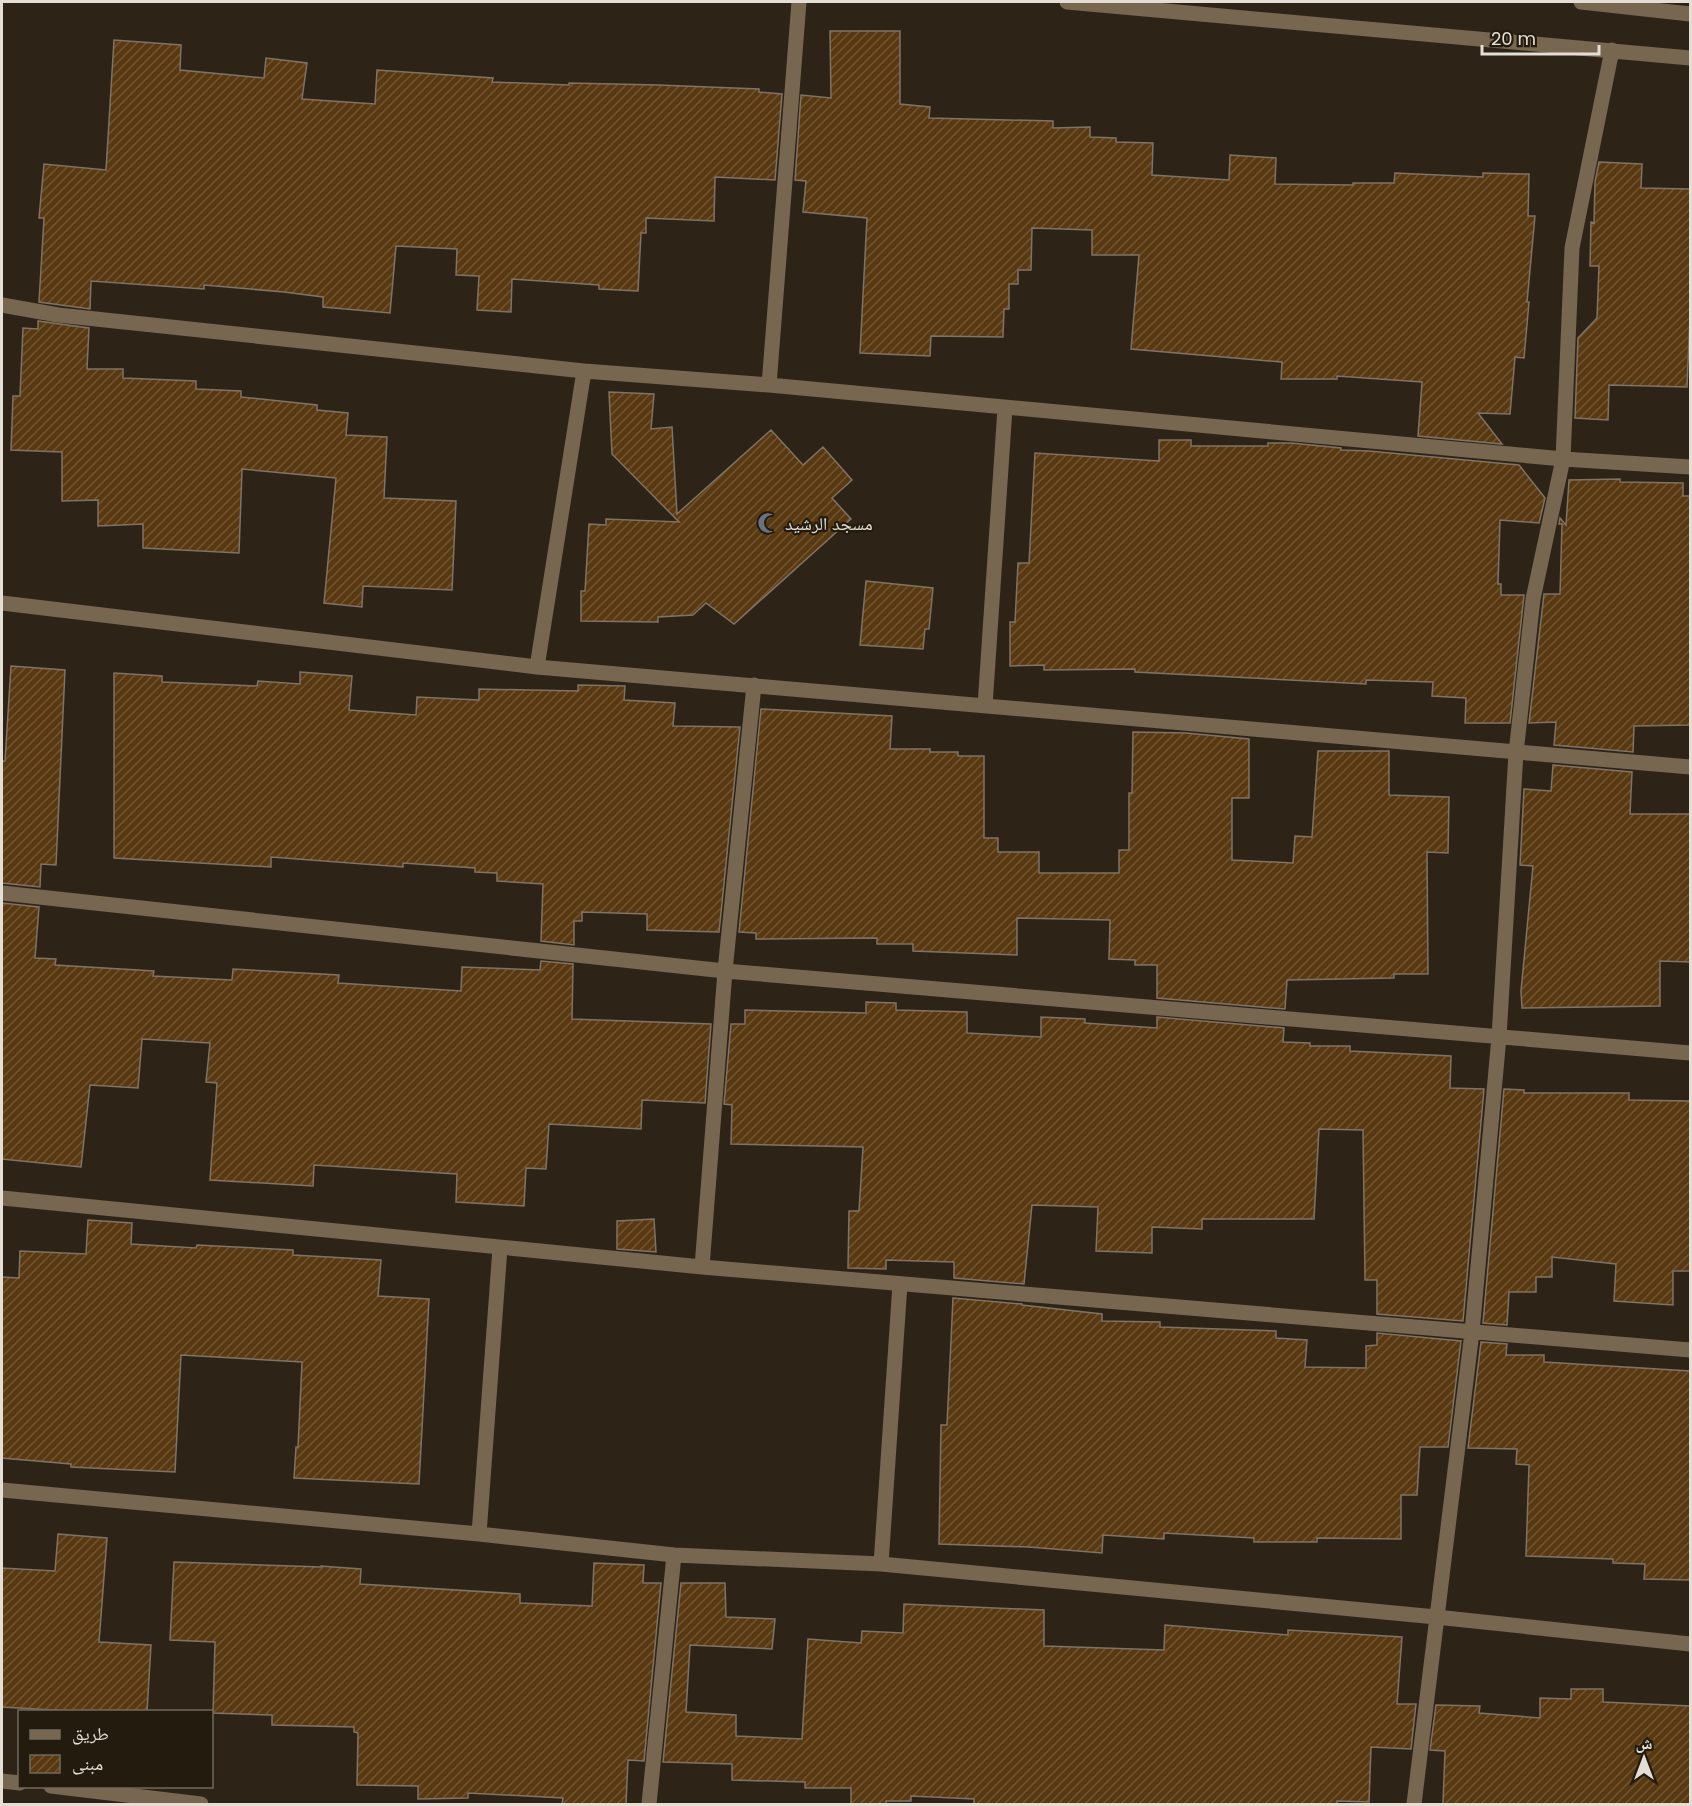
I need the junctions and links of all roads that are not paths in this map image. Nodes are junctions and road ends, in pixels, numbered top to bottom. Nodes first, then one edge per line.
1 (799, 2) edge
2 (1067, 2) edge
3 (1581, 2) edge
4 (1690, 14) edge
5 (1611, 50) junction
6 (1690, 58) edge
7 (2, 305) edge
8 (584, 371) junction
9 (769, 385) junction
10 (1005, 408) junction
11 (1563, 459) junction
12 (1690, 467) edge
13 (2, 603) edge
14 (537, 667) junction
15 (754, 685) junction
16 (985, 706) junction
17 (1516, 753) junction
18 (1690, 767) edge
19 (2, 893) edge
20 (725, 970) junction
21 (1498, 1037) junction
22 (1690, 1053) edge
23 (2, 1198) edge
24 (500, 1248) junction
25 (702, 1267) junction
26 (900, 1284) junction
27 (1472, 1332) junction
28 (1690, 1350) edge
29 (2, 1490) edge
30 (479, 1534) junction
31 (674, 1555) junction
32 (881, 1564) junction
33 (1436, 1617) junction
34 (1690, 1644) edge
35 (2, 1780) edge
36 (18, 1783) edge
37 (68, 1788) edge
38 (201, 1804) edge
39 (649, 1804) edge
40 (1414, 1804) edge

1 - 9 street
2 - 5 street
3 - 4 street
5 - 6 street
5 - 11 street
7 - 8 street
8 - 9 street
8 - 14 street
9 - 10 street
10 - 11 street
10 - 16 street
11 - 12 street
11 - 17 street
13 - 14 street
14 - 15 street
15 - 16 street
15 - 20 street
16 - 17 street
17 - 18 street
17 - 21 street
19 - 20 street
20 - 21 street
20 - 25 street
21 - 22 street
21 - 27 street
23 - 24 street
24 - 25 street
24 - 30 street
25 - 26 street
26 - 27 street
26 - 32 street
27 - 28 street
27 - 33 street
29 - 30 street
30 - 31 street
31 - 32 street
31 - 39 street
32 - 33 street
33 - 34 street
33 - 40 street
35 - 36 street
37 - 38 street

